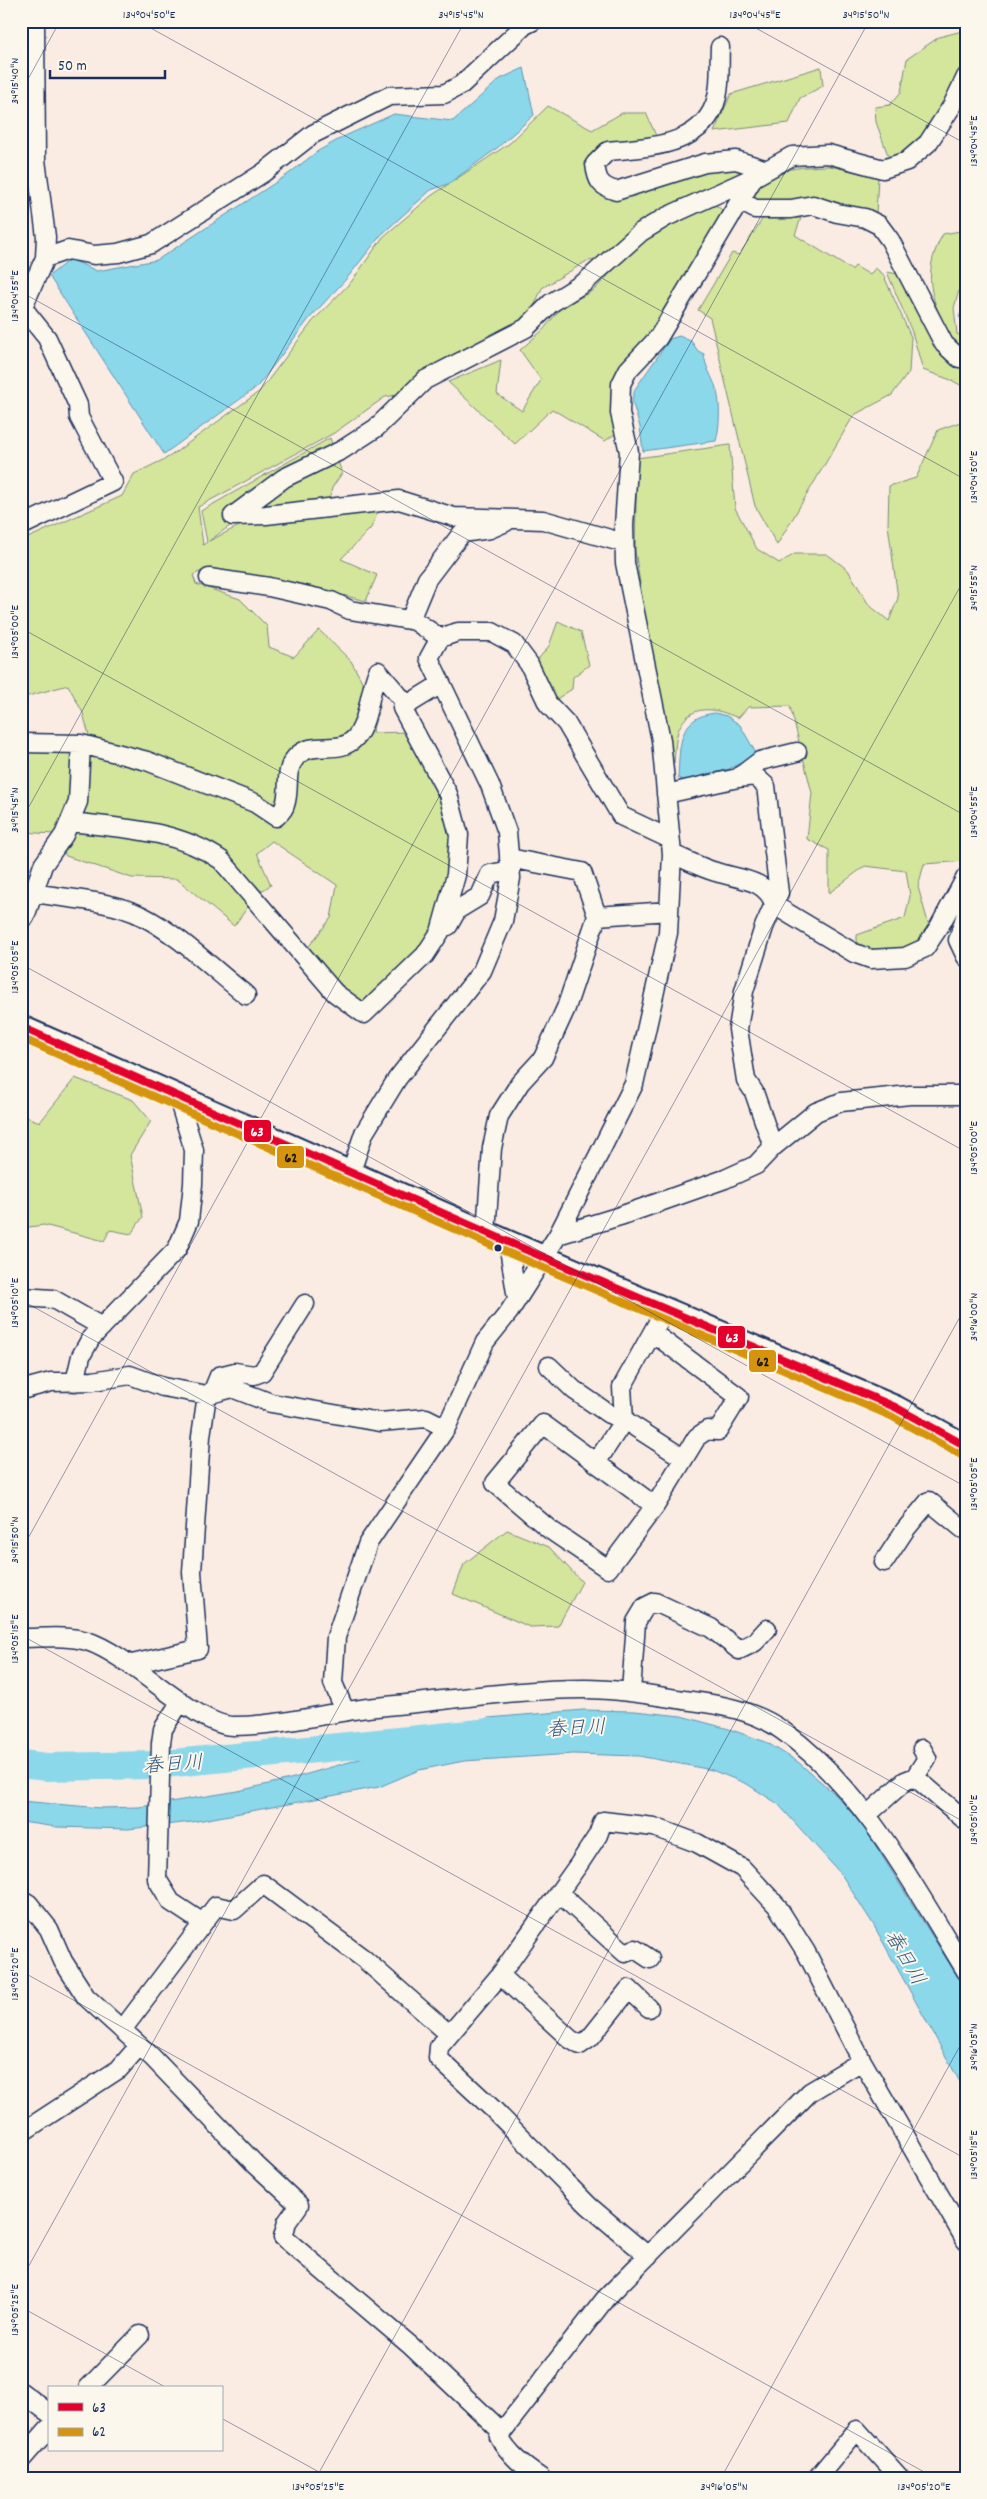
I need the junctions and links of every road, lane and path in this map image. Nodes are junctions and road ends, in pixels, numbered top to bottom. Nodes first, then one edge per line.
1 (35, 21) edge
2 (532, 21) edge
3 (720, 47) dead end
4 (966, 77) edge
5 (761, 174) junction
6 (740, 201) junction
7 (45, 258) junction
8 (22, 310) edge
9 (966, 358) edge
10 (513, 519) junction
11 (21, 526) edge
12 (624, 543) junction
13 (209, 578) dead end
14 (410, 620) junction
15 (440, 638) junction
16 (441, 684) junction
17 (407, 705) junction
18 (21, 743) edge
19 (81, 744) junction
20 (797, 752) dead end
21 (738, 778) junction
22 (666, 794) junction
23 (70, 822) junction
24 (671, 846) junction
25 (510, 864) junction
26 (966, 877) edge
27 (30, 888) edge
28 (774, 905) junction
29 (670, 912) junction
30 (966, 914) edge
31 (597, 916) junction
32 (21, 919) edge
33 (440, 932) junction
34 (966, 957) edge
35 (246, 995) dead end
36 (21, 1027) edge
37 (964, 1093) edge
38 (177, 1095) junction
39 (773, 1147) junction
40 (351, 1172) junction
41 (486, 1232) junction
42 (558, 1235) junction
43 (508, 1242) junction
44 (544, 1256) junction
45 (21, 1297) edge
46 (517, 1299) junction
47 (305, 1304) dead end
48 (666, 1308) junction
49 (102, 1327) junction
50 (653, 1333) junction
51 (549, 1366) dead end
52 (75, 1382) junction
53 (21, 1390) edge
54 (210, 1394) junction
55 (624, 1420) junction
56 (446, 1428) junction
57 (966, 1446) edge
58 (683, 1458) junction
59 (596, 1463) junction
60 (655, 1506) junction
61 (966, 1525) edge
62 (884, 1562) dead end
63 (766, 1629) dead end
64 (21, 1638) edge
65 (132, 1664) junction
66 (631, 1692) junction
67 (181, 1700) junction
68 (345, 1711) junction
69 (922, 1749) dead end
70 (915, 1777) junction
71 (866, 1815) junction
72 (966, 1821) edge
73 (560, 1892) junction
74 (21, 1899) edge
75 (203, 1923) junction
76 (650, 1959) dead end
77 (966, 1971) edge
78 (500, 1975) junction
79 (649, 2008) dead end
80 (122, 2030) junction
81 (449, 2034) junction
82 (139, 2046) junction
83 (862, 2061) junction
84 (21, 2133) edge
85 (966, 2241) edge
86 (648, 2256) junction
87 (140, 2335) dead end
88 (90, 2386) edge
89 (21, 2392) edge
90 (48, 2412) edge
91 (48, 2429) edge
92 (502, 2432) junction
93 (21, 2460) edge
94 (541, 2478) edge
95 (817, 2478) edge
96 (900, 2478) edge

1 - 7 street
2 - 7 street
3 - 5 street
4 - 5 street
5 - 6 street
5 - 10 street
6 - 9 street
6 - 12 street
7 - 8 street
8 - 11 street
10 - 12 street
10 - 14 street
12 - 22 street
13 - 14 street
14 - 15 street
15 - 16 street
15 - 24 street
16 - 17 street
16 - 25 street
17 - 19 street
17 - 33 street
18 - 19 street
19 - 23 street
20 - 21 street
21 - 22 street
21 - 28 street
22 - 24 street
23 - 27 street
23 - 33 street
24 - 28 street
24 - 29 street
25 - 31 street
25 - 33 street
25 - 40 street
26 - 28 street
27 - 32 street
27 - 35 street
28 - 39 street
29 - 31 street
29 - 42 street
30 - 34 street
31 - 41 street
36 - 38 main road
37 - 39 street
38 - 40 main road
38 - 49 street
39 - 42 street
40 - 41 main road
41 - 43 main road
42 - 44 street
43 - 44 main road
43 - 46 street
44 - 46 street
44 - 48 main road
45 - 49 street
46 - 56 street
47 - 54 street
48 - 50 street
48 - 57 main road
49 - 52 street
50 - 55 street
50 - 58 street
51 - 55 street
52 - 53 street
52 - 54 street
54 - 56 street
54 - 65 street
55 - 58 street
55 - 59 street
56 - 68 street
58 - 60 street
59 - 60 street
59 - 60 street
61 - 62 street
63 - 66 street
64 - 65 street
65 - 67 street
66 - 68 street
66 - 71 street
67 - 68 street
67 - 75 street
69 - 70 street
70 - 71 street
70 - 72 street
71 - 77 street
73 - 76 street
73 - 78 street
73 - 83 street
74 - 80 street
75 - 80 street
75 - 81 street
78 - 79 street
78 - 81 street
80 - 82 street
81 - 86 street
82 - 84 street
82 - 92 street
83 - 85 street
83 - 86 street
86 - 92 street
87 - 88 street
89 - 90 street
91 - 93 street
92 - 94 street
95 - 96 street

